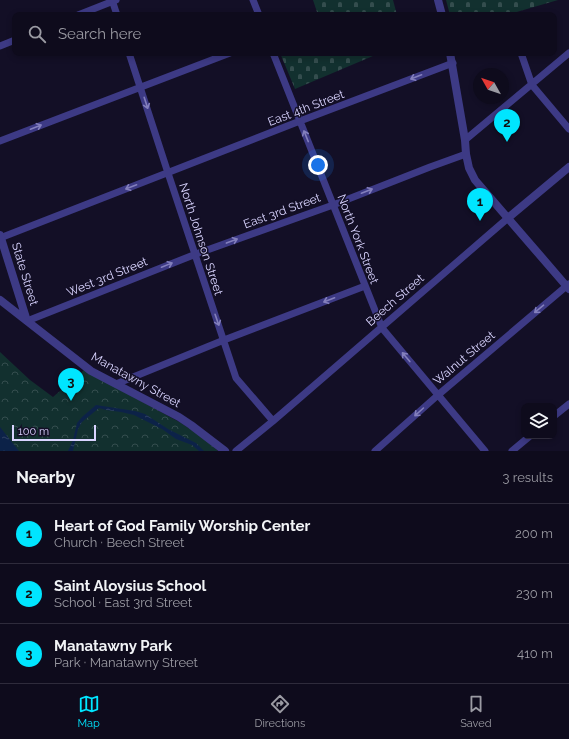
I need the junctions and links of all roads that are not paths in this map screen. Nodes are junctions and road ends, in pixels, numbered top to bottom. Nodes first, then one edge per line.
1 (253, 0) edge
2 (438, 0) edge
3 (113, 1) edge
4 (86, 12) edge
5 (116, 12) edge
6 (258, 12) edge
7 (441, 12) edge
8 (12, 41) edge
9 (0, 46) edge
10 (569, 53) edge
11 (130, 56) edge
12 (222, 56) edge
13 (275, 56) edge
14 (451, 56) edge
15 (521, 56) edge
16 (453, 63) junction
17 (532, 85) junction
18 (141, 87) junction
19 (300, 121) junction
20 (569, 129) edge
21 (465, 140) junction
22 (0, 141) edge
23 (466, 154) junction
24 (569, 167) edge
25 (168, 173) junction
26 (333, 205) junction
27 (508, 218) junction
28 (0, 237) edge
29 (196, 254) junction
30 (365, 286) junction
31 (568, 286) edge
32 (0, 300) edge
33 (27, 321) junction
34 (382, 328) junction
35 (224, 340) junction
36 (116, 384) junction
37 (438, 395) junction
38 (569, 404) edge
39 (557, 414) edge
40 (273, 421) junction
41 (526, 439) edge
42 (225, 451) edge
43 (236, 451) edge
44 (375, 451) edge
45 (485, 451) edge
46 (512, 451) edge

1 - 6 street
2 - 7 street
3 - 4 street
3 - 5 street
8 - 9 street
10 - 17 street
11 - 18 street, North Johnson Street
12 - 18 street
13 - 19 street, North York Street
14 - 16 street
15 - 17 street
16 -> 19 street, East 4th Street
16 - 21 street
17 - 20 street
17 - 21 street
22 -> 18 street
18 -> 25 street, North Johnson Street
19 - 25 street, East 4th Street
26 -> 19 street, North York Street
21 - 23 street
26 -> 23 street, East 3rd Street
23 - 27 street
24 - 27 street, Beech Street
25 -> 28 street, East 4th Street
25 - 29 street, North Johnson Street
29 -> 26 street, East 3rd Street
26 - 30 street, North York Street
27 - 31 street
27 - 34 street, Beech Street
28 - 33 street, State Street
33 -> 29 street, West 3rd Street
29 -> 35 street, North Johnson Street
30 - 34 street, North York Street
30 -> 35 street
31 -> 37 street, Walnut Street
32 - 33 street, Manatawny Street
33 - 36 street, Manatawny Street
37 -> 34 street, North York Street
34 - 40 street, Beech Street
35 - 36 street
35 - 40 street, North Johnson Street
36 - 42 street, Manatawny Street
37 -> 44 street, Walnut Street
37 - 45 street, North York Street
38 - 39 street
40 - 43 street, Beech Street
41 - 46 street

